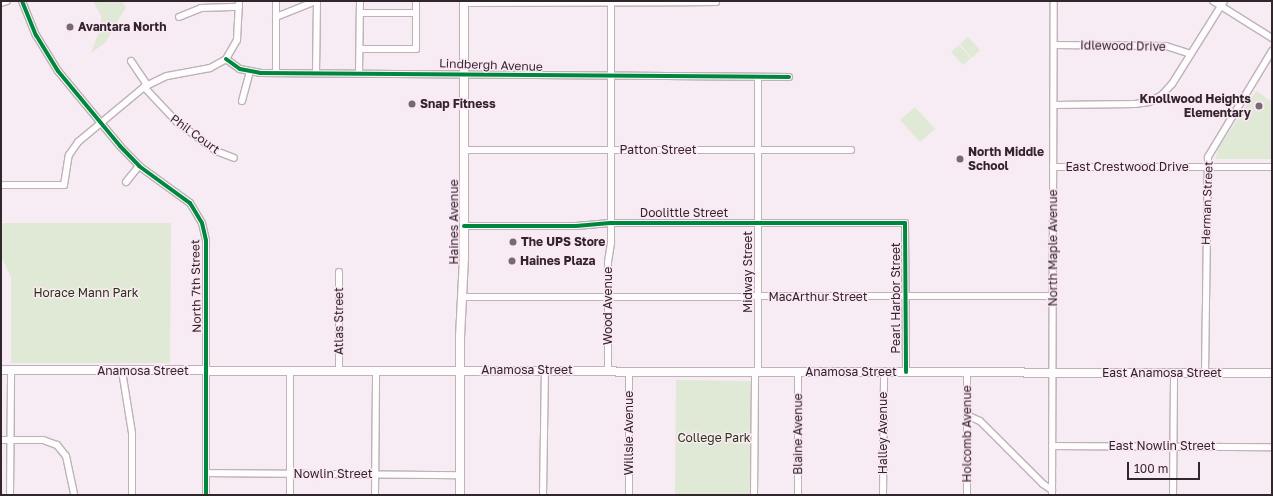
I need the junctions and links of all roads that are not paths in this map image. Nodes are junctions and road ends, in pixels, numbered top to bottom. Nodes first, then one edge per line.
1 (7, 1) edge
2 (22, 1) edge
3 (276, 1) edge
4 (316, 1) edge
5 (360, 1) edge
6 (416, 1) edge
7 (1054, 1) edge
8 (1213, 1) edge
9 (464, 2) edge
10 (611, 2) edge
11 (716, 2) dead end
12 (1, 3) edge
13 (1223, 3) edge
14 (239, 4) edge
15 (360, 13) junction
16 (416, 13) junction
17 (178, 17) dead end
18 (276, 17) junction
19 (1272, 38) edge
20 (1054, 45) junction
21 (360, 49) junction
22 (1272, 51) edge
23 (1190, 54) junction
24 (226, 59) junction
25 (131, 61) dead end
26 (250, 72) junction
27 (276, 73) junction
28 (316, 73) junction
29 (360, 73) junction
30 (464, 75) junction
31 (611, 76) junction
32 (758, 77) junction
33 (789, 77) dead end
34 (146, 86) junction
35 (242, 101) dead end
36 (1054, 105) junction
37 (100, 122) junction
38 (464, 150) junction
39 (611, 150) junction
40 (758, 150) junction
41 (851, 150) dead end
42 (234, 158) dead end
43 (139, 166) junction
44 (1053, 167) junction
45 (1206, 167) junction
46 (1272, 167) edge
47 (126, 182) dead end
48 (1, 185) edge
49 (610, 222) junction
50 (758, 223) junction
51 (905, 223) joint
52 (464, 226) junction
53 (339, 272) dead end
54 (608, 296) junction
55 (758, 296) junction
56 (1053, 296) junction
57 (463, 297) junction
58 (906, 297) junction
59 (1, 370) edge
60 (11, 370) junction
61 (376, 370) junction
62 (460, 370) junction
63 (545, 370) junction
64 (122, 371) junction
65 (206, 371) junction
66 (290, 371) junction
67 (339, 371) junction
68 (608, 371) junction
69 (629, 371) junction
70 (756, 372) junction
71 (798, 372) junction
72 (884, 372) junction
73 (906, 372) junction
74 (968, 372) junction
75 (1052, 372) junction
76 (1174, 373) junction
77 (1205, 373) junction
78 (1272, 373) edge
79 (967, 415) junction
80 (1, 440) edge
81 (11, 440) junction
82 (1052, 446) junction
83 (1173, 446) junction
84 (1272, 447) edge
85 (206, 474) junction
86 (290, 474) junction
87 (375, 474) junction
88 (460, 475) junction
89 (1052, 492) edge
90 (10, 495) edge
91 (74, 495) edge
92 (132, 495) edge
93 (206, 495) edge
94 (290, 495) edge
95 (375, 495) edge
96 (460, 495) edge
97 (544, 495) edge
98 (629, 495) edge
99 (754, 495) edge
100 (798, 495) edge
101 (883, 495) edge
102 (967, 495) edge
103 (1173, 495) edge

1 - 12 street
2 - 37 street, North 7th Street
3 - 18 street
4 - 18 street
4 - 28 street
5 - 15 street
6 - 16 street
7 - 20 street, North Maple Avenue
8 - 13 street
9 - 10 street
9 - 30 main road, Haines Avenue
10 - 11 street
10 - 31 street, Wood Avenue
13 - 19 street
13 - 23 street
14 - 17 street
14 - 24 street
15 - 16 street
15 - 21 street
16 - 21 street
18 - 27 street
20 - 23 street, Idlewood Drive
20 - 36 street, North Maple Avenue
21 - 29 street
22 - 45 street, Herman Street
23 - 36 street
24 - 26 street, Lindbergh Avenue
24 - 34 street
25 - 34 street, Phil Court
26 - 27 street, Lindbergh Avenue
26 - 35 street
27 - 28 street, Lindbergh Avenue
28 - 29 street, Lindbergh Avenue
29 - 30 street, Lindbergh Avenue
30 - 31 street, Lindbergh Avenue
30 - 38 main road, Haines Avenue
31 - 32 street, Lindbergh Avenue
31 - 39 street, Wood Avenue
32 - 33 street, Lindbergh Avenue
32 - 40 street, Midway Street
34 - 37 street
34 - 42 street, Phil Court
36 - 44 street, North Maple Avenue
37 - 43 street, North 7th Street
37 - 48 street
38 - 39 street, Patton Street
38 - 52 main road, Haines Avenue
39 - 40 street, Patton Street
39 - 49 street, Wood Avenue
40 - 41 street, Patton Street
40 - 50 street, Midway Street
43 - 47 street
43 - 65 street, North 7th Street
44 - 45 street, East Crestwood Drive
44 - 56 street, North Maple Avenue
45 - 46 street, East Crestwood Drive
45 - 77 street, Herman Street
49 - 50 street, Doolittle Street
49 - 52 street, Doolittle Street
49 - 54 street, Wood Avenue
50 - 51 street, Doolittle Street
50 - 55 street, Midway Street
51 - 58 street, Pearl Harbor Street
52 - 57 main road, Haines Avenue
53 - 67 street, Atlas Street
54 - 55 street, MacArthur Street
54 - 57 street, MacArthur Street
54 - 68 street, Wood Avenue
55 - 58 street, MacArthur Street
55 - 70 street, Midway Street
56 - 58 street, MacArthur Street
56 - 75 street, North Maple Avenue
57 - 62 main road, Haines Avenue
58 - 73 street, Pearl Harbor Street
59 - 60 main road, Anamosa Street
60 - 64 main road, Anamosa Street
60 - 81 street
61 - 62 main road, Anamosa Street
61 - 67 main road, Anamosa Street
61 - 87 street
62 - 63 main road, Anamosa Street
62 - 88 main road, Haines Avenue
63 - 68 main road, Anamosa Street
63 - 97 street
64 - 65 main road, Anamosa Street
64 - 92 street
65 - 66 main road, Anamosa Street
65 - 85 street, North 7th Street
66 - 67 main road, Anamosa Street
66 - 86 street
68 - 69 main road, Anamosa Street
69 - 70 main road, Anamosa Street
69 - 98 street, Willsie Avenue
70 - 71 main road, Anamosa Street
70 - 99 street, Midway Street
71 - 72 main road, Anamosa Street
71 - 100 street, Blaine Avenue
72 - 73 main road, Anamosa Street
72 - 101 street, Halley Avenue
73 - 74 main road, Anamosa Street
74 - 75 main road, Anamosa Street
74 - 79 street, Holcomb Avenue
75 - 76 main road, East Anamosa Street
75 - 82 street, North Maple Avenue
76 - 77 main road, East Anamosa Street
76 - 83 street
77 - 78 main road, East Anamosa Street
79 - 89 street
79 - 102 street, Holcomb Avenue
80 - 81 street
81 - 90 street
81 - 91 street
82 - 83 street, East Nowlin Street
82 - 89 street, North Maple Avenue
83 - 84 street, East Nowlin Street
83 - 103 street
85 - 86 street, Nowlin Street
85 - 93 street, North 7th Street
86 - 87 street, Nowlin Street
86 - 94 street
87 - 88 street, Nowlin Street
87 - 95 street
88 - 96 main road, Haines Avenue

